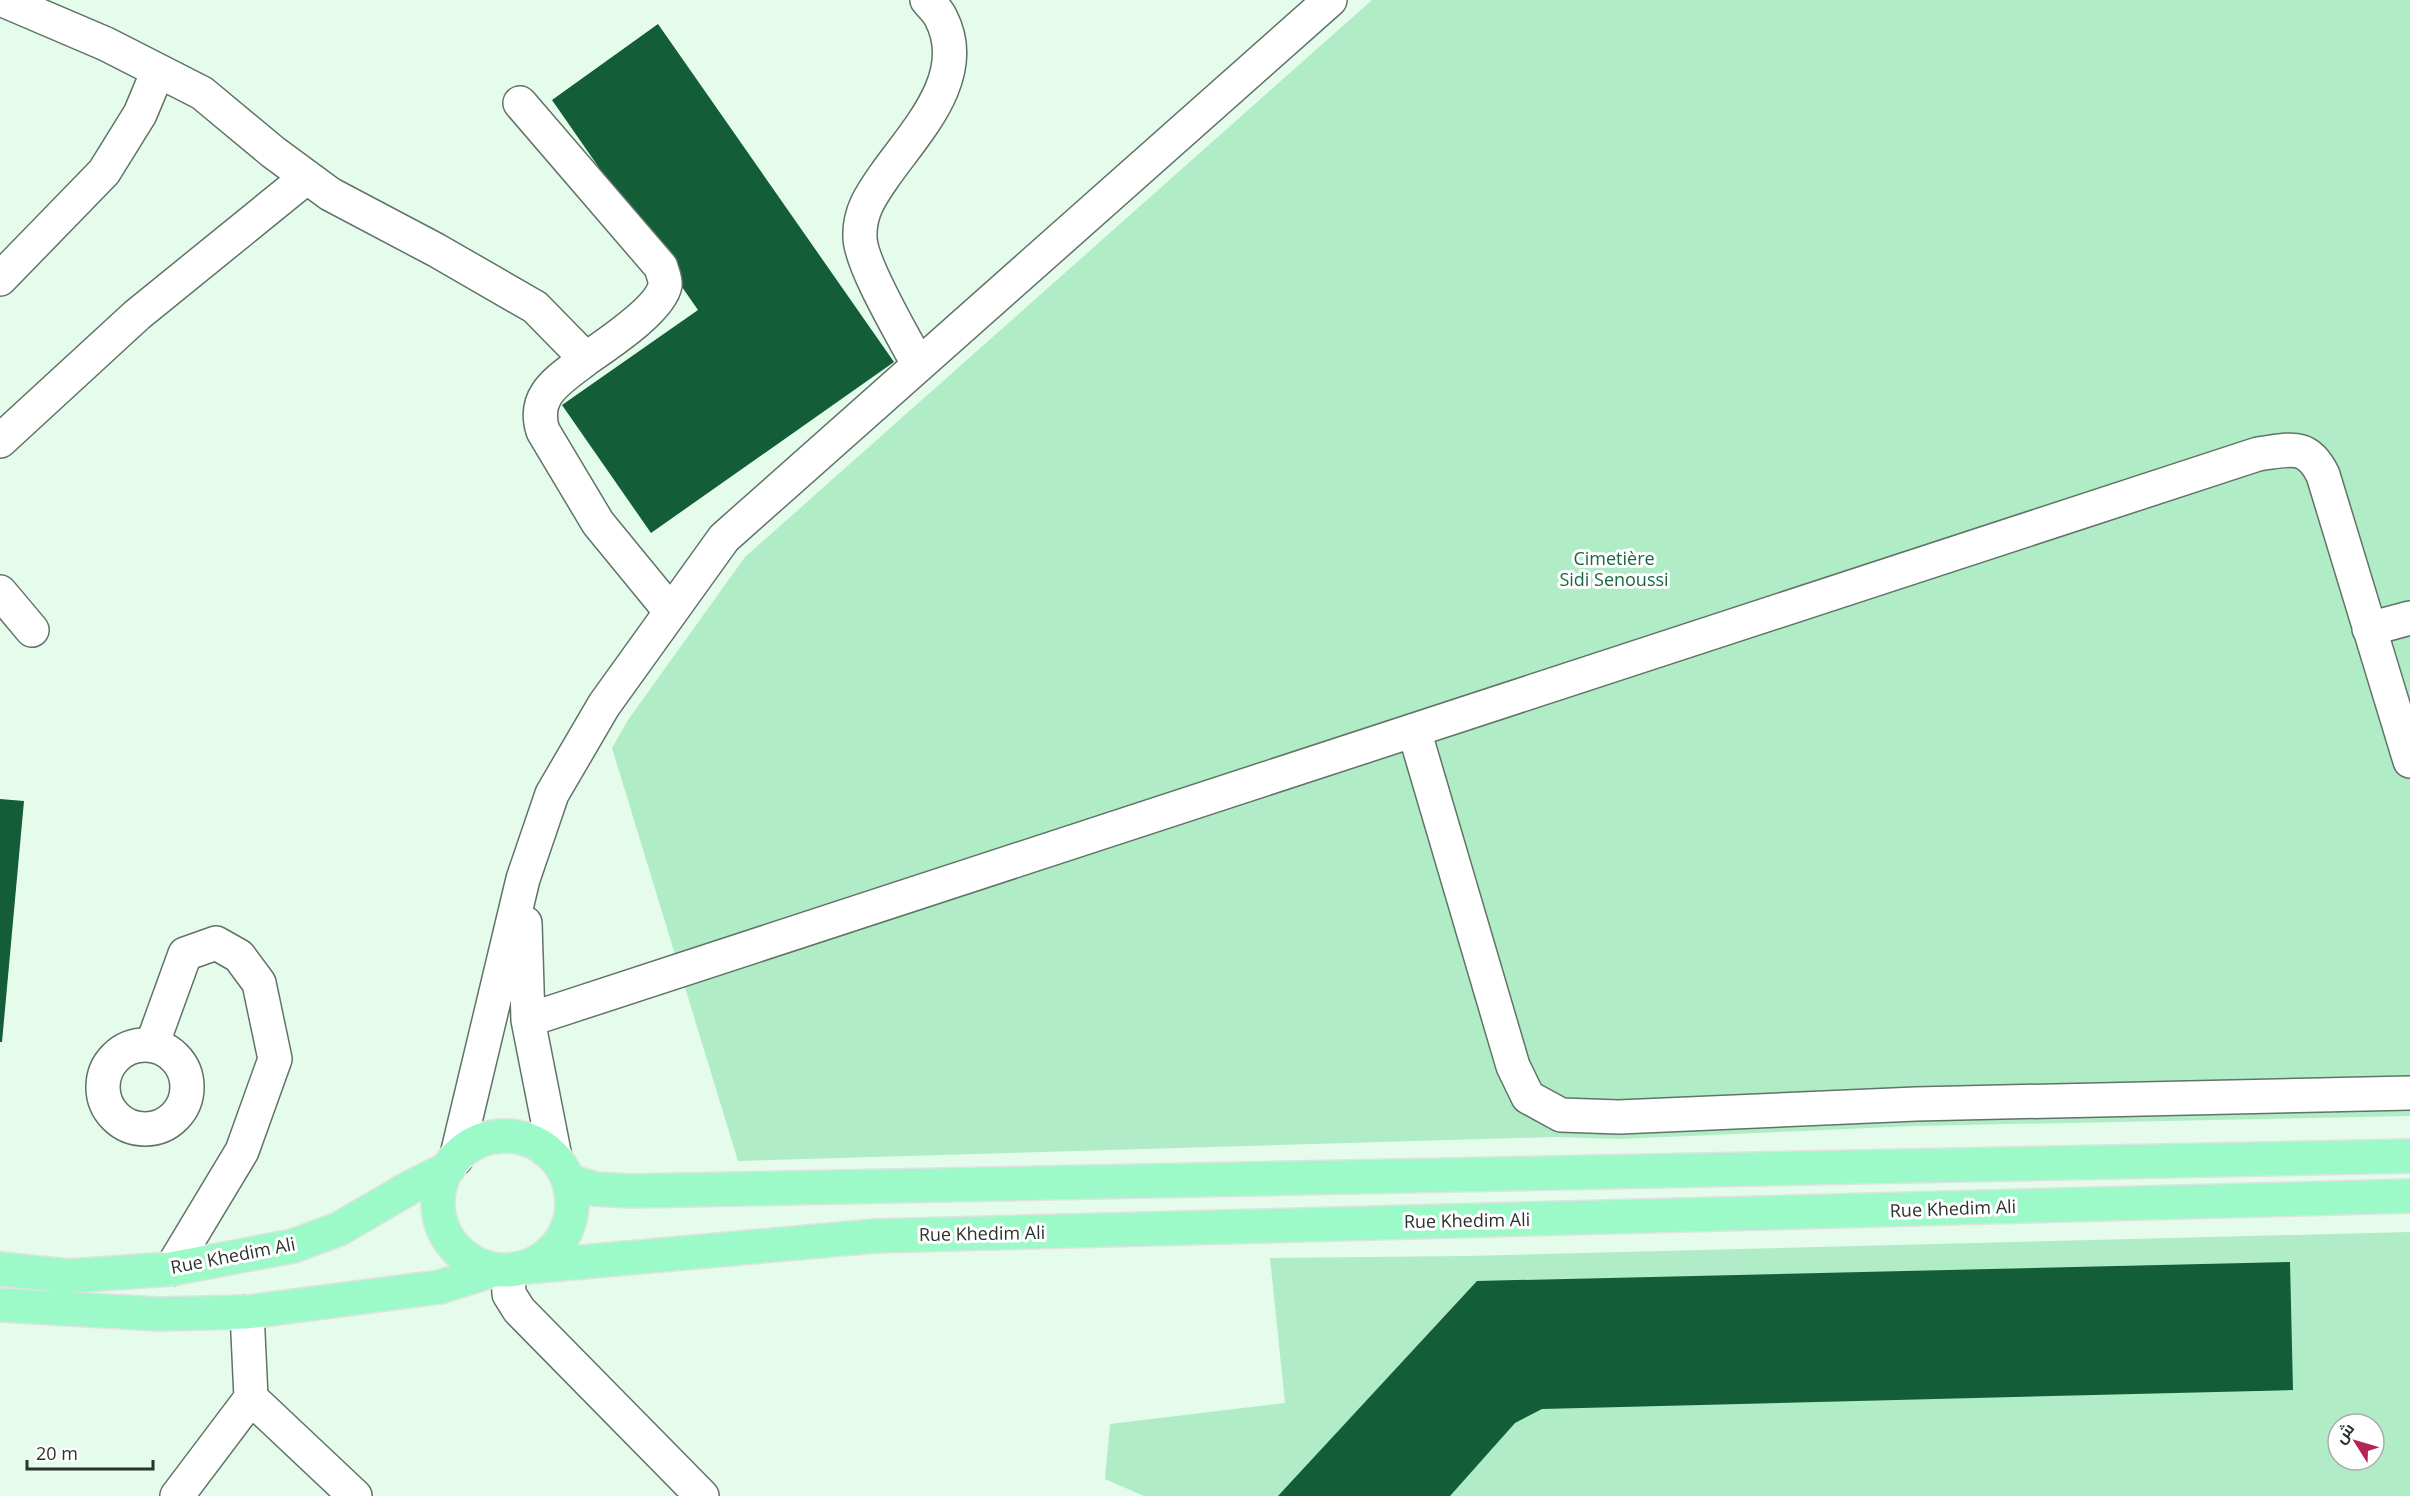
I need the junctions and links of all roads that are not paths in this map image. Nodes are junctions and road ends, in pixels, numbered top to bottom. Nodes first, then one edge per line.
1 (3, 0) edge
2 (927, 0) edge
3 (1330, 0) edge
4 (158, 70) junction
5 (520, 103) dead end
6 (307, 177) junction
7 (0, 279) edge
8 (586, 359) junction
9 (918, 364) junction
10 (0, 441) edge
11 (0, 592) edge
12 (671, 612) junction
13 (2410, 618) edge
14 (2369, 629) junction
15 (32, 630) dead end
16 (1414, 730) junction
17 (2410, 761) edge
18 (523, 879) junction
19 (528, 1020) junction
20 (152, 1045) dead end
21 (2410, 1094) edge
22 (2410, 1156) edge
23 (452, 1163) junction
24 (562, 1169) junction
25 (2410, 1196) edge
26 (0, 1269) edge
27 (171, 1269) junction
28 (509, 1269) junction
29 (0, 1305) edge
30 (247, 1312) junction
31 (251, 1398) junction
32 (177, 1496) edge
33 (355, 1496) edge
34 (702, 1496) edge

1 - 4 street
2 - 9 street
3 - 9 street
4 - 6 street
4 - 7 street
5 - 8 street
6 - 8 street
6 - 10 street
8 - 12 street
9 - 12 street
11 - 15 street
12 - 18 street
13 - 14 street
14 - 16 street
14 - 17 street
16 - 19 street
16 - 21 street
18 - 19 street
18 - 23 street
19 - 24 street
20 - 27 street
22 - 24 main road
23 - 24 main road
23 - 27 main road, Rue Khedim Ali
23 - 28 main road
24 - 28 main road
25 - 28 main road, Rue Khedim Ali
26 - 27 main road, Rue Khedim Ali
28 - 30 main road
28 - 34 street
29 - 30 main road
30 - 31 street
31 - 32 street
31 - 33 street

